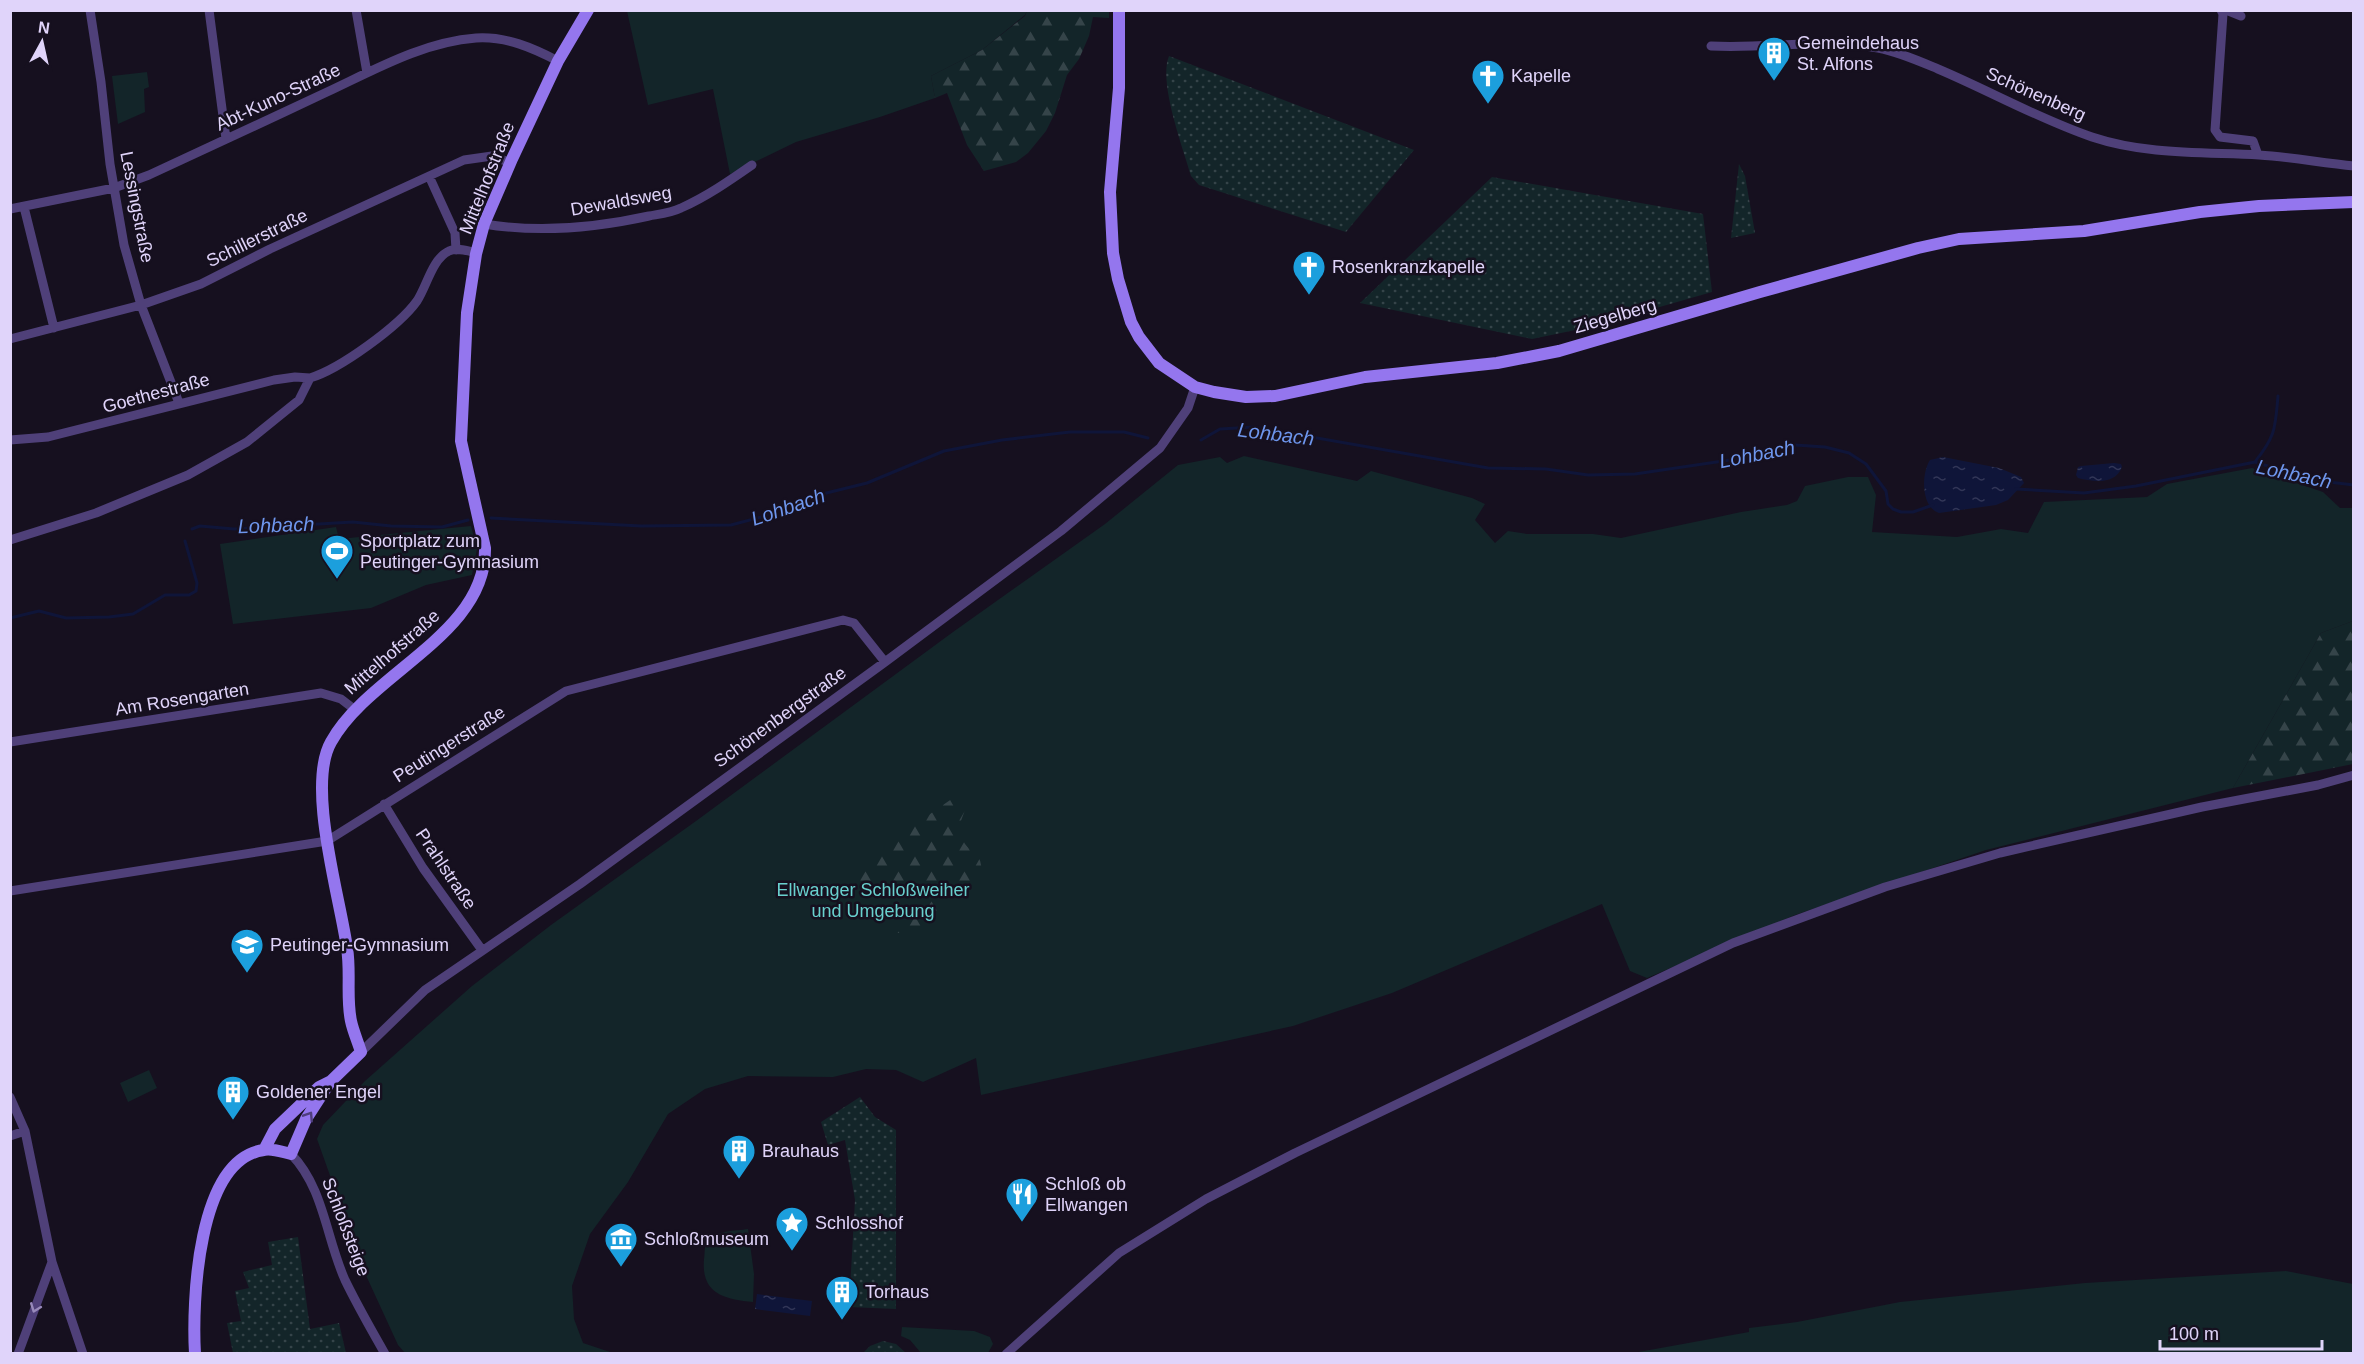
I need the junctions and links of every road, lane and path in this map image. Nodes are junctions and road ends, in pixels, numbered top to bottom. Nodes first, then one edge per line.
1 (90, 10) edge
2 (209, 10) edge
3 (356, 10) edge
4 (588, 10) edge
5 (1119, 10) edge
6 (2221, 10) edge
7 (2226, 10) edge
8 (2241, 16) dead end
9 (1711, 46) dead end
10 (558, 61) junction
11 (367, 73) junction
12 (226, 139) junction
13 (2258, 155) junction
14 (511, 163) junction
15 (752, 165) dead end
16 (2354, 166) edge
17 (429, 176) junction
18 (114, 188) junction
19 (2354, 202) edge
20 (24, 207) junction
21 (10, 209) edge
22 (484, 224) junction
23 (456, 250) junction
24 (477, 253) junction
25 (141, 305) junction
26 (54, 328) junction
27 (10, 339) edge
28 (310, 378) junction
29 (1195, 387) junction
30 (179, 403) junction
31 (10, 440) edge
32 (10, 540) edge
33 (885, 662) junction
34 (354, 709) junction
35 (10, 742) edge
36 (2354, 775) edge
37 (384, 804) junction
38 (327, 841) junction
39 (10, 891) edge
40 (482, 950) junction
41 (361, 1052) junction
42 (331, 1081) junction
43 (10, 1097) edge
44 (25, 1131) junction
45 (10, 1136) edge
46 (264, 1150) junction
47 (291, 1154) junction
48 (52, 1262) junction
49 (18, 1353) edge
50 (83, 1353) edge
51 (195, 1353) edge
52 (385, 1353) edge
53 (1006, 1353) edge

1 - 18 street, Lessingstraße
2 - 12 street
3 - 11 street
4 - 10 street, Mittelhofstraße
5 - 29 street
6 - 13 street
7 - 8 street
9 - 13 street, Schönenberg
10 - 11 street, Abt-Kuno-Straße
10 - 14 street, Mittelhofstraße
11 - 12 street, Abt-Kuno-Straße
12 - 18 street, Abt-Kuno-Straße
13 - 16 street, Schönenberg
14 - 17 street, Schillerstraße
14 - 22 street, Mittelhofstraße
15 - 22 street, Dewaldsweg
17 - 23 street
17 - 25 street, Schillerstraße
18 - 20 street, Abt-Kuno-Straße
18 - 25 street, Lessingstraße
19 - 29 street, Ziegelberg
20 - 21 street, Abt-Kuno-Straße
20 - 26 street
22 - 24 street, Mittelhofstraße
23 - 24 street
23 - 28 street
24 - 34 street, Mittelhofstraße
25 - 26 street, Schillerstraße
25 - 30 street, Lessingstraße
26 - 27 street, Schillerstraße
28 - 30 street, Goethestraße
28 - 32 street
29 - 33 street, Schönenbergstraße
30 - 31 street, Goethestraße
33 - 37 street, Peutingerstraße
33 - 40 street, Schönenbergstraße
34 - 35 street, Am Rosengarten
34 - 38 street, Mittelhofstraße
36 - 53 street
37 - 38 street, Peutingerstraße
37 - 40 street, Prahlstraße
38 - 39 street, Peutingerstraße
38 - 41 street, Mittelhofstraße
40 - 41 street, Schönenbergstraße
41 - 42 street
42 - 46 street
47 -> 42 street
43 - 44 street
44 - 45 street
44 - 48 street
46 - 47 street
46 - 51 street
47 - 52 street, Schloßsteige
48 -> 49 street
48 - 50 street

